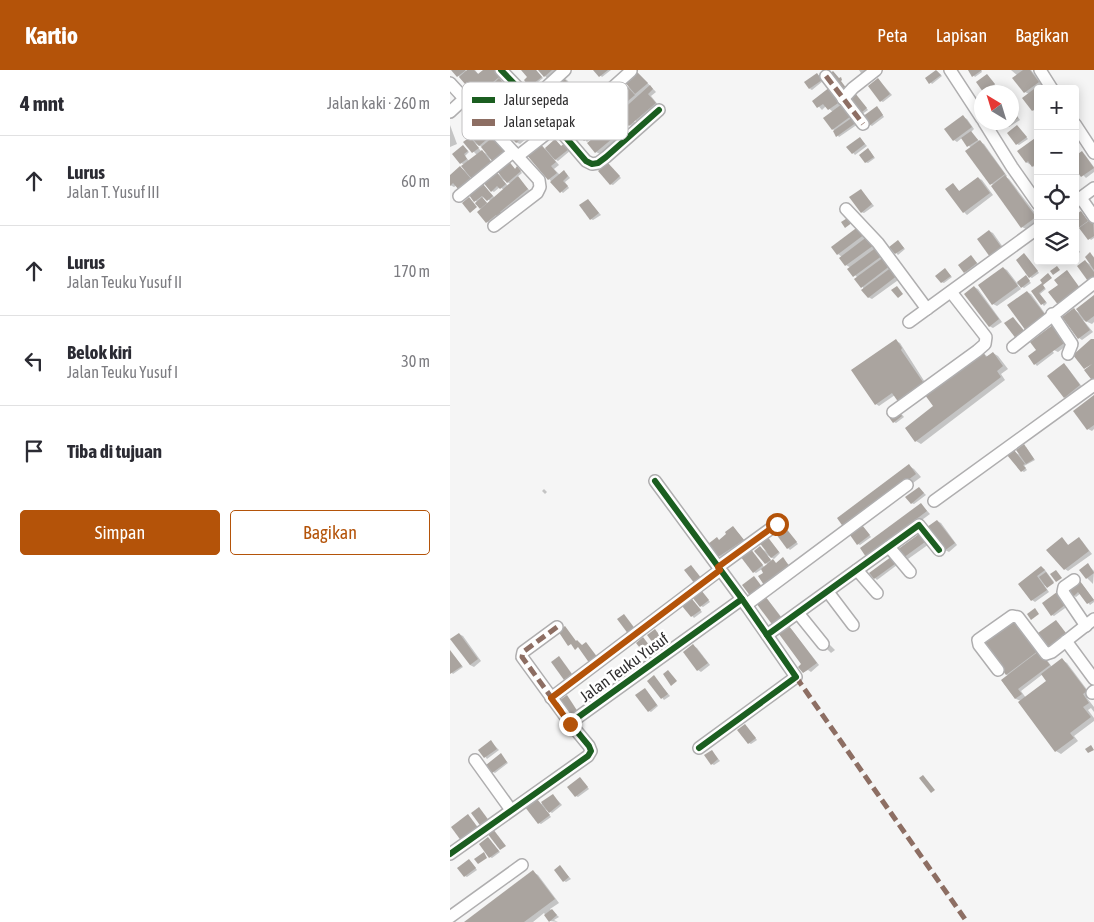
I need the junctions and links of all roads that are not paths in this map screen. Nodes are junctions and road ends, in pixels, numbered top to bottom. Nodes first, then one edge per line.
1 (501, 70) edge
2 (565, 70) edge
3 (876, 70) edge
4 (950, 70) edge
5 (1040, 70) edge
6 (631, 71) dead end
7 (826, 76) dead end
8 (513, 82) edge
9 (552, 82) edge
10 (618, 82) edge
11 (450, 83) edge
12 (1049, 85) edge
13 (462, 98) edge
14 (843, 99) junction
15 (462, 102) edge
16 (974, 107) edge
17 (659, 110) dead end
18 (450, 112) edge
19 (863, 124) dead end
20 (989, 130) edge
21 (1079, 130) edge
22 (628, 137) edge
23 (503, 140) edge
24 (541, 140) edge
25 (568, 140) edge
26 (624, 140) edge
27 (1094, 153) edge
28 (516, 154) junction
29 (1094, 188) edge
30 (459, 196) dead end
31 (1034, 198) edge
32 (1079, 199) edge
33 (1079, 201) edge
34 (846, 209) dead end
35 (1094, 217) edge
36 (494, 226) dead end
37 (1034, 231) edge
38 (1094, 283) edge
39 (951, 292) junction
40 (927, 309) junction
41 (1052, 314) junction
42 (909, 322) dead end
43 (1013, 347) dead end
44 (1068, 354) dead end
45 (1094, 385) edge
46 (893, 412) dead end
47 (655, 481) dead end
48 (907, 485) dead end
49 (934, 502) dead end
50 (777, 524) dead end
51 (889, 547) junction
52 (938, 550) dead end
53 (719, 568) junction
54 (857, 570) junction
55 (910, 572) dead end
56 (1074, 580) dead end
57 (828, 592) junction
58 (876, 593) dead end
59 (744, 602) junction
60 (798, 613) junction
61 (1090, 622) edge
62 (853, 625) dead end
63 (557, 627) dead end
64 (767, 635) junction
65 (1066, 641) junction
66 (823, 644) dead end
67 (998, 670) dead end
68 (1094, 679) edge
69 (551, 698) junction
70 (570, 724) junction
71 (699, 748) dead end
72 (475, 760) dead end
73 (511, 810) junction
74 (450, 854) edge
75 (522, 865) dead end
76 (450, 917) edge

1 - 8 street
2 - 9 street
3 - 14 street
4 - 16 street
5 - 12 street
6 - 10 street
7 - 14 street
11 - 13 street
14 - 19 street
15 - 18 street
17 - 22 street
20 - 31 street
21 - 27 street
23 - 28 street
24 - 28 street
25 - 26 street
28 - 30 street
28 - 36 street
29 - 32 street
33 - 35 street
34 - 40 street
37 - 39 street
38 - 41 street
39 - 40 street
39 - 46 street
40 - 42 street
41 - 43 street
41 - 44 street
45 - 49 street
47 - 53 street
48 - 59 street, Jalan Teuku Yusuf
50 - 53 street
51 - 52 street
51 - 54 street
51 - 55 street
53 - 59 street
53 - 69 street
54 - 57 street
54 - 58 street
56 - 61 street
57 - 60 street
57 - 62 street
59 - 64 street
59 - 70 street, Jalan Teuku Yusuf
60 - 64 street
60 - 66 street
61 - 65 street
63 - 69 street
64 - 71 street
65 - 67 street
65 - 68 street
69 - 70 street
70 - 73 street
72 - 73 street
73 - 74 street
75 - 76 street

